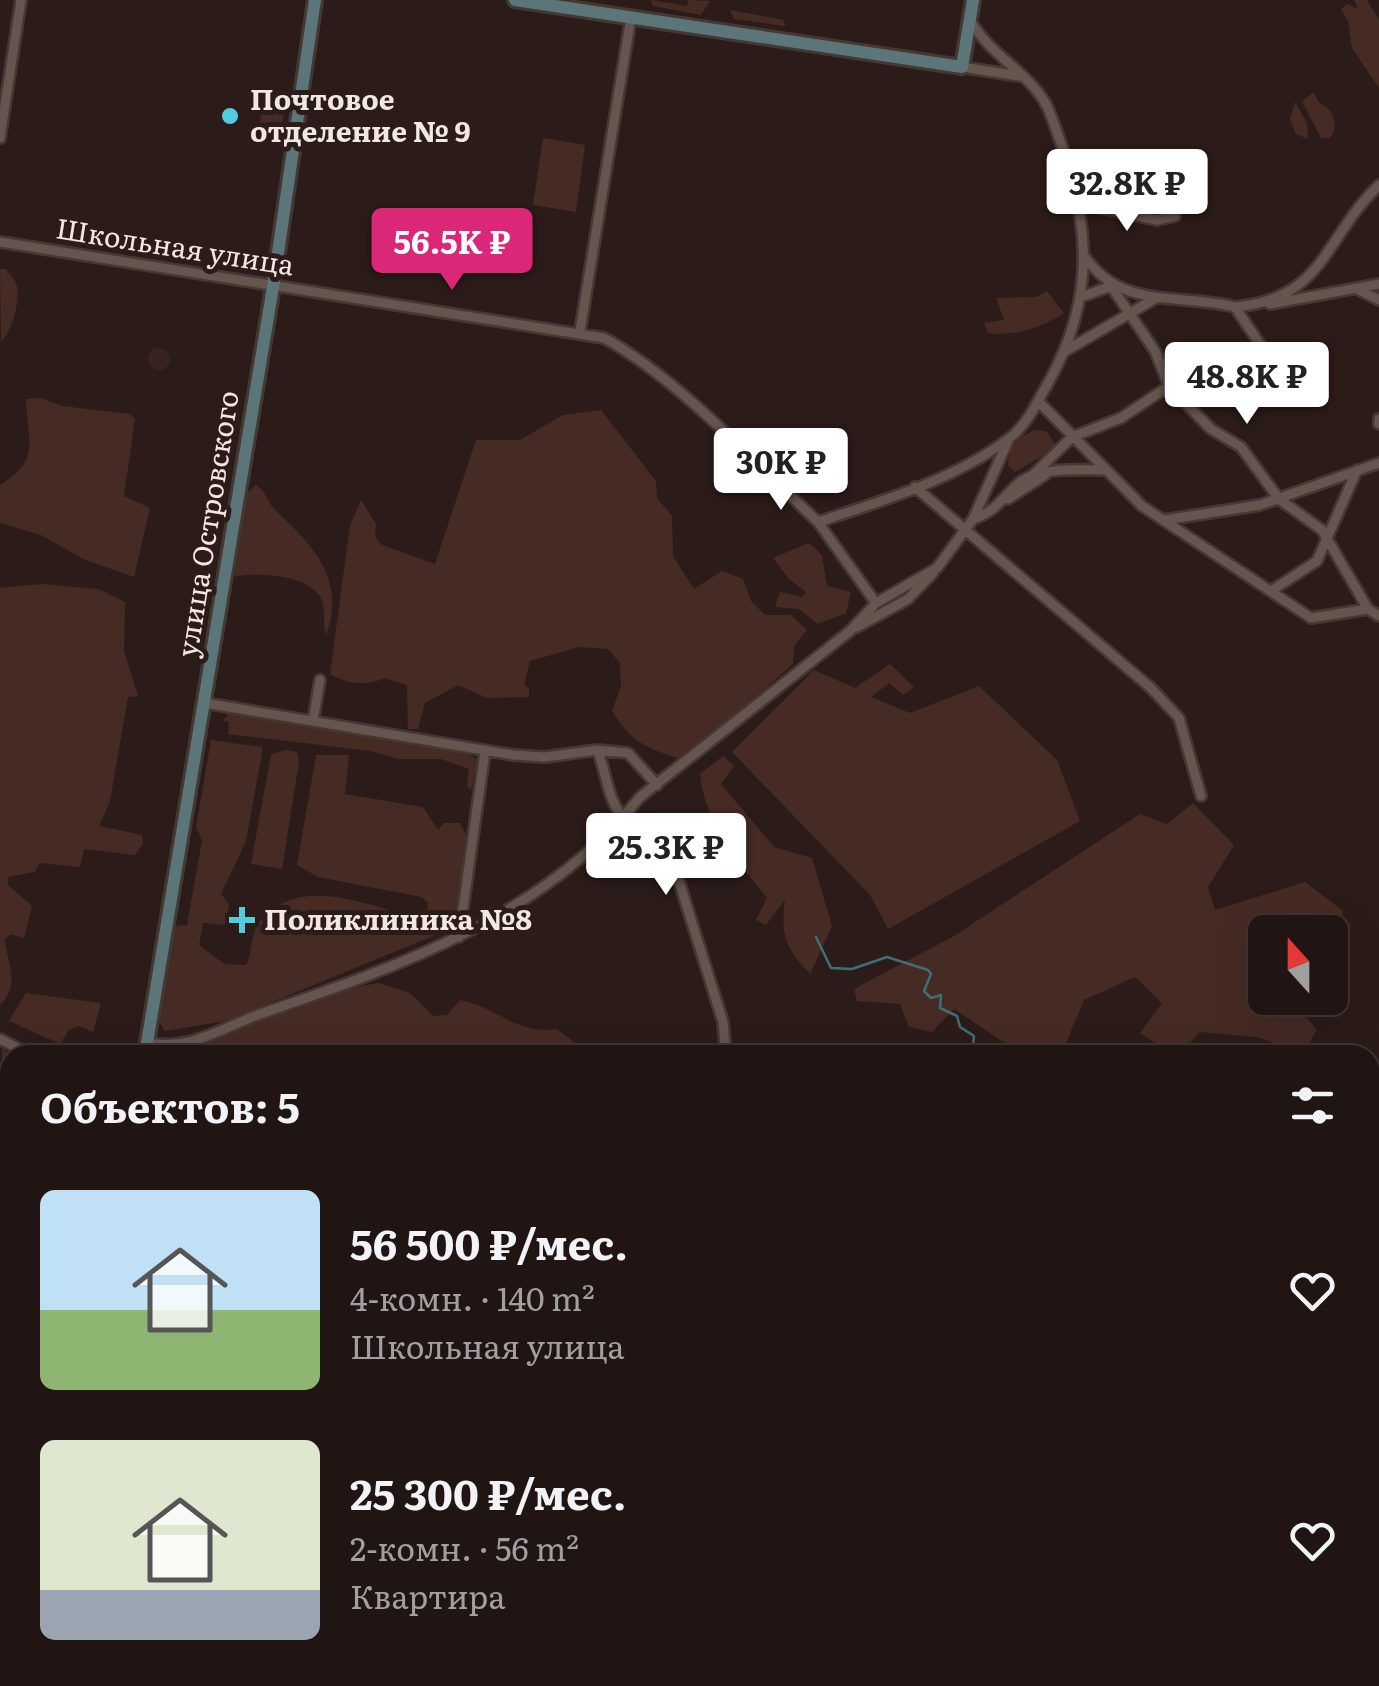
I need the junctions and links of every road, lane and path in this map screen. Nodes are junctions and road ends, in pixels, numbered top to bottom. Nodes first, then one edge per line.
1 (21, 0) edge
2 (315, 0) edge
3 (516, 0) edge
4 (974, 0) edge
5 (584, 5) edge
6 (631, 17) junction
7 (970, 20) junction
8 (962, 67) junction
9 (1022, 76) junction
10 (0, 138) edge
11 (1379, 185) edge
12 (1078, 204) junction
13 (1175, 216) dead end
14 (0, 242) edge
15 (1083, 255) junction
16 (1379, 284) edge
17 (273, 286) junction
18 (1111, 286) junction
19 (1358, 290) junction
20 (1084, 296) junction
21 (1156, 298) junction
22 (1379, 300) edge
23 (1267, 304) junction
24 (1235, 307) junction
25 (1130, 310) junction
26 (580, 331) junction
27 (1067, 350) junction
28 (1280, 374) dead end
29 (1168, 386) junction
30 (1038, 401) junction
31 (1072, 437) junction
32 (1009, 439) junction
33 (1379, 463) edge
34 (1102, 470) junction
35 (1358, 470) junction
36 (1047, 473) junction
37 (1032, 476) junction
38 (915, 487) junction
39 (1279, 499) junction
40 (1006, 500) junction
41 (973, 518) junction
42 (1164, 520) junction
43 (818, 522) junction
44 (966, 530) junction
45 (1328, 543) junction
46 (937, 568) junction
47 (1270, 591) junction
48 (876, 603) junction
49 (1368, 608) junction
50 (1379, 616) edge
51 (850, 631) junction
52 (320, 680) dead end
53 (204, 703) junction
54 (313, 720) junction
55 (485, 750) junction
56 (597, 750) junction
57 (657, 785) junction
58 (1201, 796) dead end
59 (624, 818) junction
60 (458, 937) junction
61 (148, 1045) edge
62 (179, 1045) edge
63 (725, 1045) edge

1 - 10 street
2 - 17 main road, улица Островского
3 - 5 main road
4 - 7 main road
5 - 6 main road
6 - 8 main road
6 - 26 street
7 - 8 main road
7 - 9 street
8 - 9 street
9 - 12 street
11 - 23 street
12 - 13 street
12 - 15 street
14 - 17 street, Школьная улица
15 - 18 street
15 - 20 street
16 - 19 street
17 - 26 street, Школьная улица
17 - 53 main road, улица Островского
18 - 20 street
18 - 21 street
18 - 25 street
19 - 22 street
19 - 23 street
20 - 27 street
21 - 24 street
21 - 25 street
23 - 24 street
24 - 28 street
25 - 27 street
25 - 29 street
26 - 43 street, Школьная улица
27 - 30 street
29 - 31 street
29 - 39 street
30 - 31 street
30 - 32 street
31 - 34 street
31 - 37 street
32 - 38 street
32 - 41 street
33 - 35 street
34 - 36 street
34 - 42 street
35 - 39 street
35 - 45 street
36 - 37 street
36 - 40 street
37 - 40 street
38 - 43 street
38 - 44 street
39 - 42 street
39 - 45 street
40 - 41 street
41 - 44 street
42 - 47 street
43 - 48 street, Школьная улица
44 - 46 street
44 - 58 street
45 - 47 street
45 - 49 street
46 - 48 street
46 - 51 street
47 - 49 street
48 - 51 street
49 - 50 street
51 - 57 street
52 - 54 street
53 - 54 street
53 - 61 main road, улица Островского
54 - 55 street
55 - 56 street
55 - 60 street
56 - 57 street
56 - 59 street
57 - 59 street
59 - 60 street
59 - 63 street
60 - 62 street

